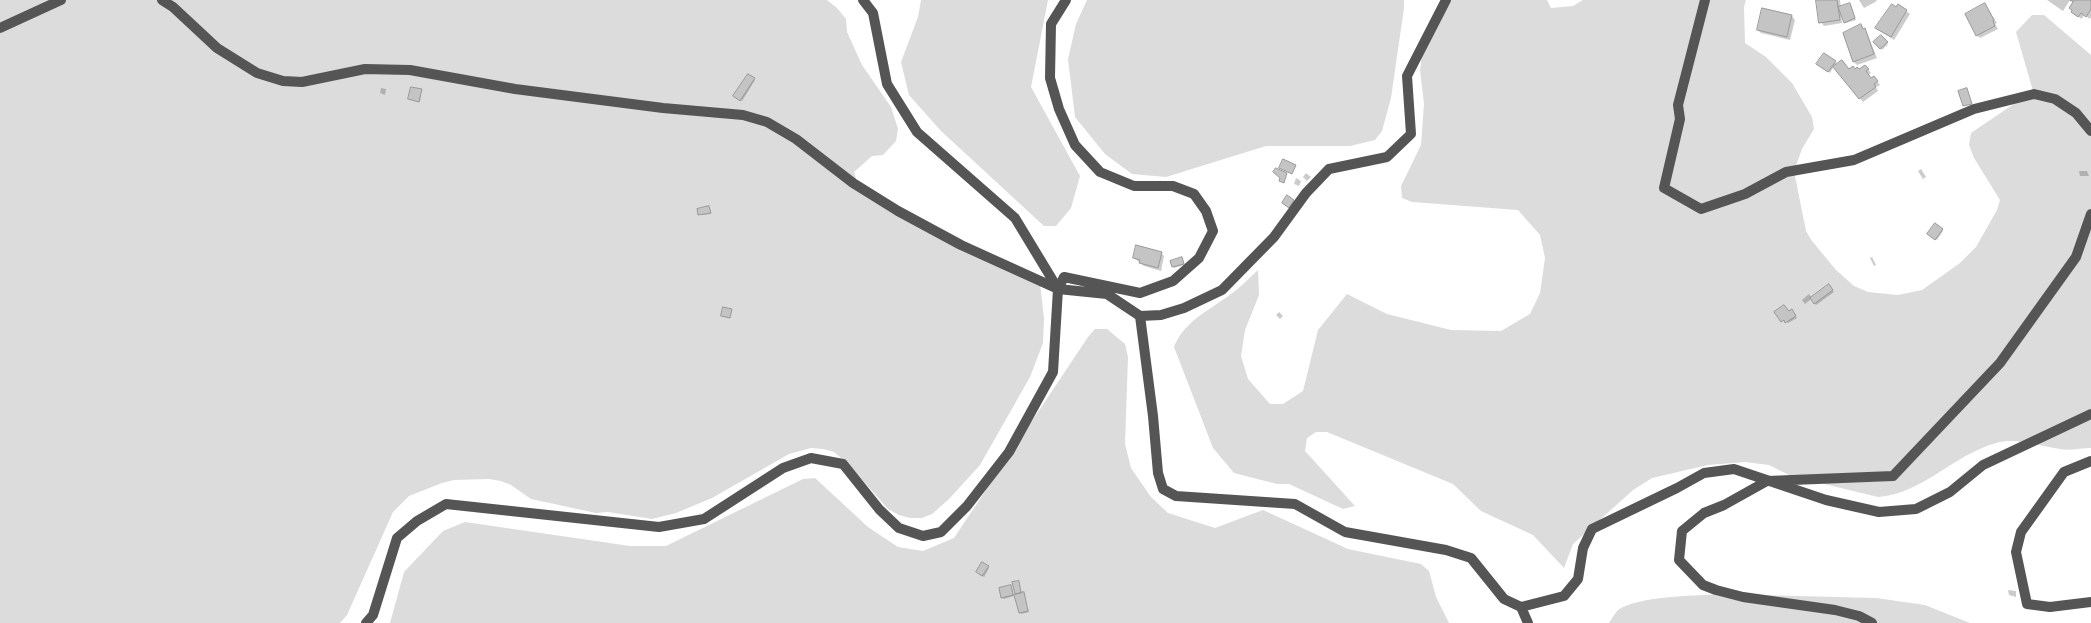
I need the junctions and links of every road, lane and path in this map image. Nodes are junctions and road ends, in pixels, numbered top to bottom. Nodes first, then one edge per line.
1 (61, 0) edge
2 (162, 0) edge
3 (862, 0) edge
4 (1066, 0) edge
5 (1446, 0) edge
6 (1705, 0) edge
7 (0, 28) edge
8 (2091, 131) edge
9 (2091, 214) edge
10 (1058, 289) junction
11 (1140, 316) junction
12 (2091, 414) edge
13 (2091, 461) edge
14 (1768, 481) junction
15 (2091, 602) edge
16 (1521, 607) junction
17 (366, 623) edge
18 (1528, 623) edge
19 (1872, 623) edge

1 - 7 street
2 - 10 street
3 - 10 street
4 - 10 street
5 - 11 street
6 - 8 street
9 - 14 street
10 - 11 street
10 - 17 street
11 - 16 street
12 - 14 street
13 - 15 street
14 - 16 street
14 - 19 street
16 - 18 street

